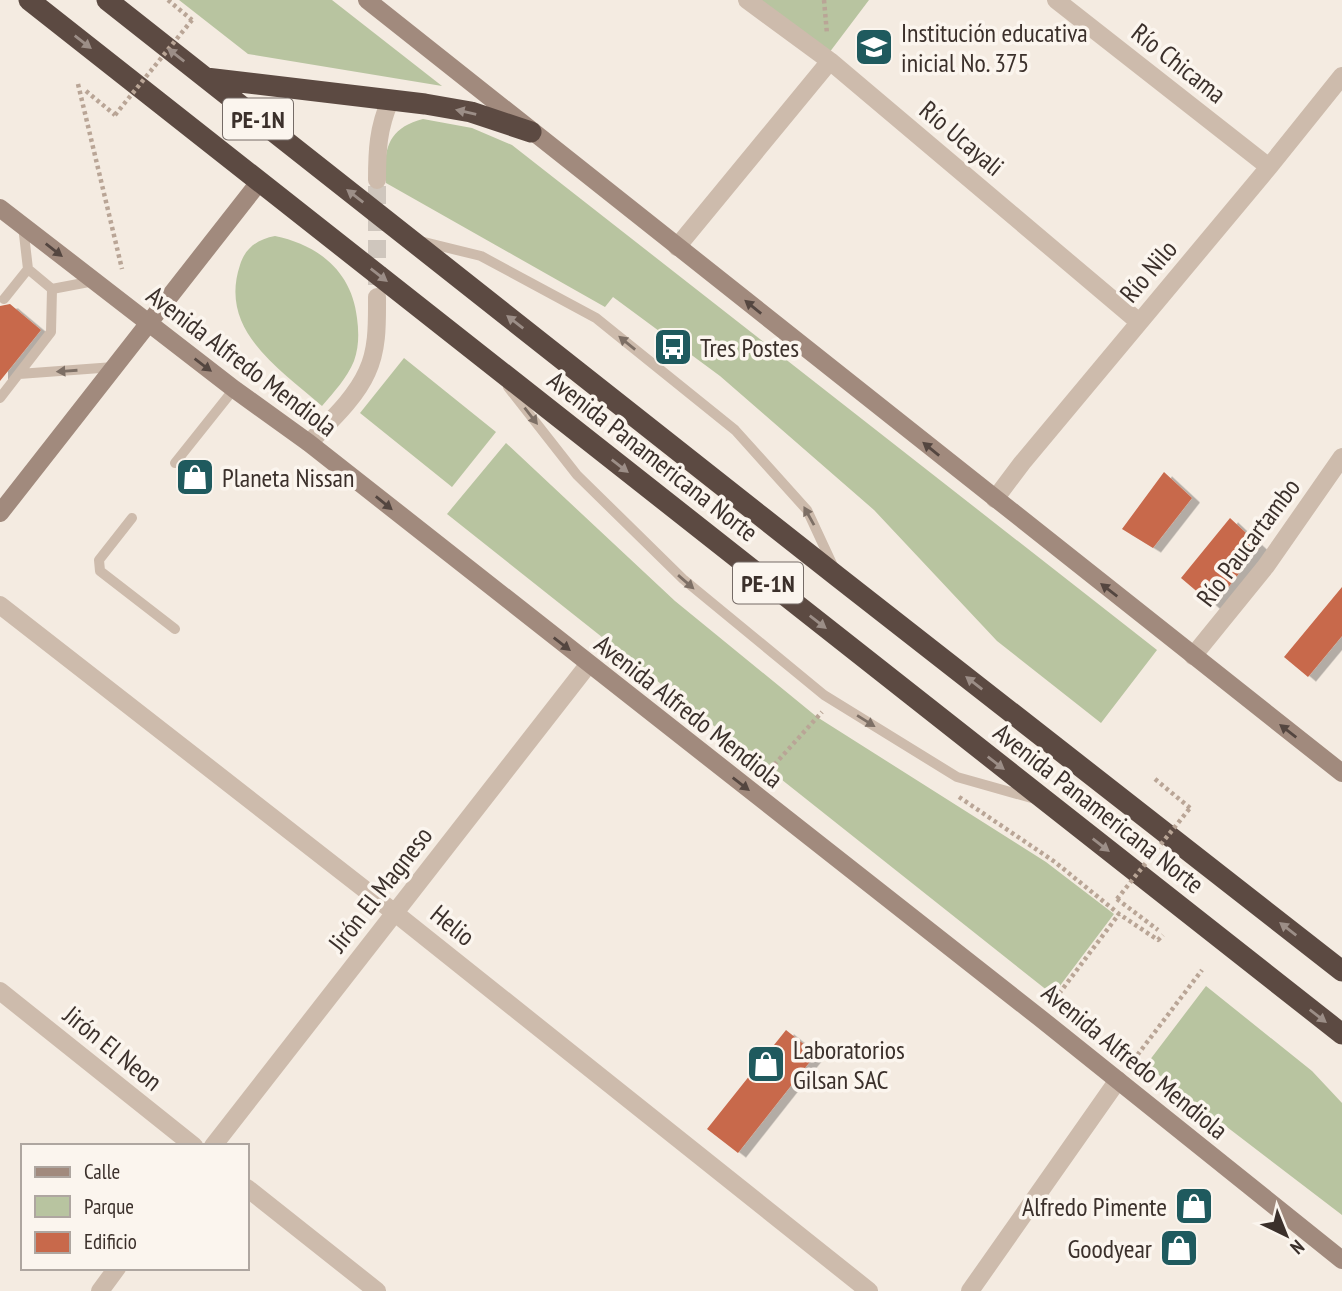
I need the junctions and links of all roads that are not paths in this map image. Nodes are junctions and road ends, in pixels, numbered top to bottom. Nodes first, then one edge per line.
1 (29, 0) edge
2 (107, 0) edge
3 (367, 0) edge
4 (747, 0) edge
5 (1056, 0) edge
6 (830, 61) junction
7 (1342, 76) edge
8 (206, 78) junction
9 (390, 101) junction
10 (531, 132) junction
11 (1269, 167) junction
12 (377, 180) tunnel mouth
13 (260, 181) junction
14 (0, 208) edge
15 (23, 226) junction
16 (409, 238) junction
17 (677, 247) junction
18 (28, 269) junction
19 (94, 281) junction
20 (52, 289) junction
21 (377, 298) tunnel mouth
22 (4, 299) dead end
23 (1139, 322) junction
24 (148, 324) junction
25 (489, 363) junction
26 (114, 368) junction
27 (19, 374) junction
28 (234, 389) junction
29 (0, 398) edge
30 (309, 443) junction
31 (1342, 457) edge
32 (175, 463) dead end
33 (1335, 482) edge
34 (995, 499) junction
35 (0, 513) edge
36 (132, 518) dead end
37 (838, 577) junction
38 (0, 605) edge
39 (175, 629) dead end
40 (1193, 656) junction
41 (589, 665) junction
42 (1342, 773) edge
43 (1047, 803) junction
44 (395, 913) junction
45 (1342, 971) edge
46 (0, 991) edge
47 (1342, 1034) edge
48 (1118, 1080) junction
49 (191, 1144) edge
50 (215, 1144) edge
51 (248, 1189) edge
52 (1342, 1260) edge
53 (116, 1270) edge
54 (100, 1291) edge
55 (377, 1291) edge
56 (869, 1291) edge
57 (970, 1291) edge

1 -> 13 highway, Avenida Panamericana Norte / PE-1N
8 -> 2 highway, Avenida Panamericana Norte / PE-1N
3 - 10 main road
4 - 6 street, Río Ucayali
5 - 11 street, Río Chicama
6 - 17 street
6 - 23 street, Río Ucayali
7 - 11 street, Río Nilo
8 - 9 highway
16 -> 8 highway, Avenida Panamericana Norte / PE-1N
10 -> 9 highway
9 - 12 street
10 - 17 main road
11 - 23 street, Río Nilo
13 - 24 main road
13 -> 25 highway, Avenida Panamericana Norte / PE-1N
14 - 15 main road, Avenida Alfredo Mendiola
15 - 18 lane
15 -> 19 main road, Avenida Alfredo Mendiola
37 -> 16 highway, Avenida Panamericana Norte / PE-1N
37 -> 16 lane
34 -> 17 main road
18 - 20 lane
18 - 22 lane
19 - 20 lane
19 - 24 main road, Avenida Alfredo Mendiola
20 - 27 lane
21 - 30 street
23 - 34 street, Río Nilo
24 - 26 main road
24 -> 28 main road, Avenida Alfredo Mendiola
25 -> 43 highway, Avenida Panamericana Norte / PE-1N
25 -> 43 lane
26 -> 27 lane
26 - 35 main road
27 - 29 lane
28 - 30 main road, Avenida Alfredo Mendiola
28 - 32 lane
30 -> 41 main road, Avenida Alfredo Mendiola
31 - 33 street, Río Paucartambo
33 - 40 street, Río Paucartambo
40 -> 34 main road
36 - 39 lane
45 -> 37 highway, Avenida Panamericana Norte / PE-1N
38 - 44 street, Helio
42 -> 40 main road
41 - 44 street, Jirón El Magneso
41 -> 48 main road, Avenida Alfredo Mendiola
43 -> 47 highway, Avenida Panamericana Norte / PE-1N
44 - 50 street, Jirón El Magneso
44 - 56 street, Helio
46 - 49 street, Jirón El Neon
48 - 52 main road, Avenida Alfredo Mendiola
48 - 57 street
51 - 55 street
53 - 54 street

